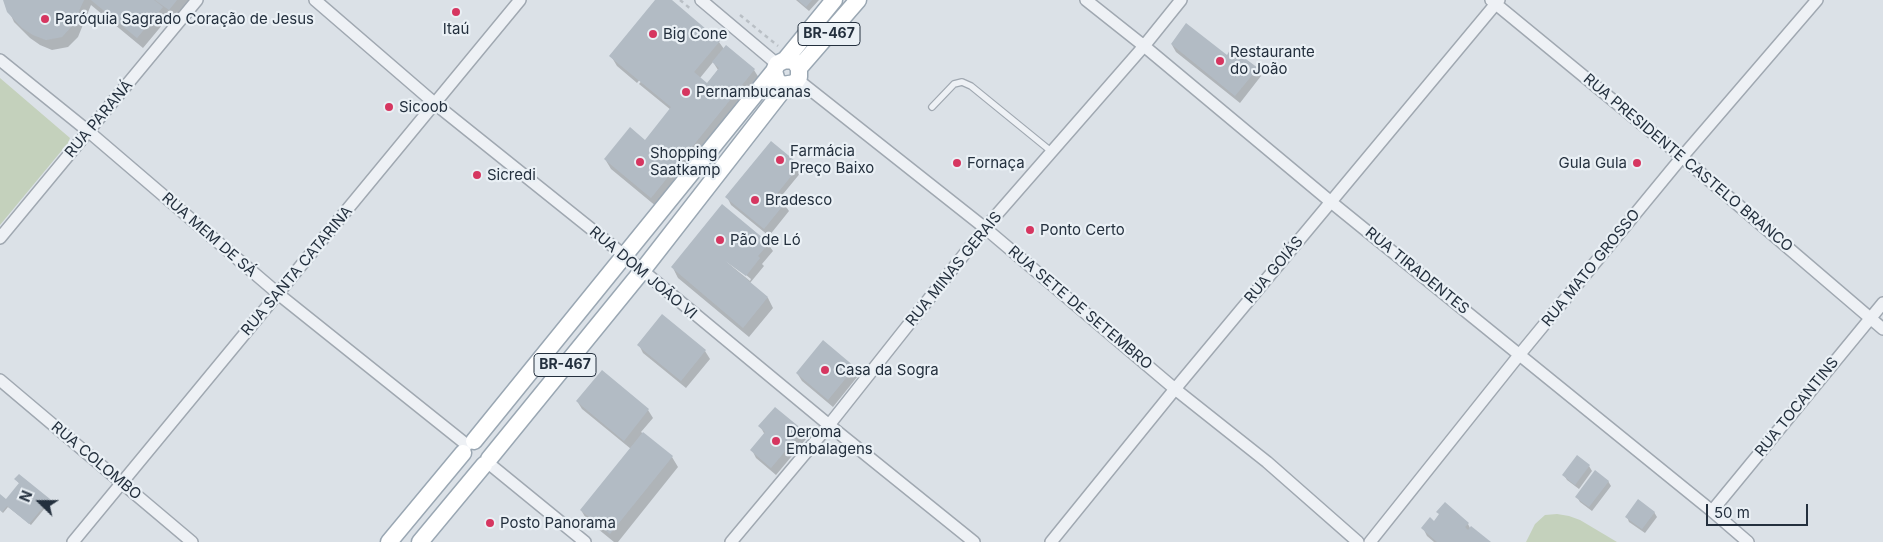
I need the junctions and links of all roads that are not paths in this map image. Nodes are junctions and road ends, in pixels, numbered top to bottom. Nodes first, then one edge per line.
1 (198, 0) edge
2 (315, 0) edge
3 (520, 0) edge
4 (701, 0) edge
5 (834, 0) edge
6 (858, 0) edge
7 (1086, 0) edge
8 (1181, 0) edge
9 (1817, 0) edge
10 (1495, 1) edge
11 (1144, 46) junction
12 (0, 60) edge
13 (787, 69) junction
14 (435, 104) junction
15 (932, 108) dead end
16 (88, 131) junction
17 (1052, 152) junction
18 (1682, 157) junction
19 (1331, 202) junction
20 (985, 228) junction
21 (0, 238) edge
22 (625, 256) junction
23 (642, 271) junction
24 (278, 294) junction
25 (1883, 303) edge
26 (1871, 318) junction
27 (1883, 329) edge
28 (1520, 354) junction
29 (0, 380) edge
30 (1175, 389) junction
31 (830, 425) junction
32 (468, 447) junction
33 (487, 462) junction
34 (122, 484) junction
35 (1712, 511) junction
36 (73, 542) edge
37 (192, 542) edge
38 (389, 542) edge
39 (420, 542) edge
40 (585, 542) edge
41 (731, 542) edge
42 (974, 542) edge
43 (1051, 542) edge
44 (1358, 542) edge
45 (1370, 542) edge
46 (1748, 542) edge

1 - 16 street, RUA PARANÁ
2 - 14 street, RUA DOM JOÃO VI
3 - 14 street, RUA SANTA CATARINA
4 - 13 street, RUA SETE DE SETEMBRO
5 - 13 main road, BR-467
6 - 13 main road, BR-467
7 - 11 street, RUA TIRADENTES
8 - 11 street, RUA MINAS GERAIS
9 - 18 street, RUA MATO GROSSO
10 - 18 street, RUA PRESIDENTE CASTELO BRANCO
10 - 19 street, RUA GOIÁS
11 - 17 street, RUA MINAS GERAIS
11 - 19 street, RUA TIRADENTES
12 - 16 street, RUA MEM DE SÁ
13 - 20 street, RUA SETE DE SETEMBRO
13 - 22 main road, BR-467
13 - 23 main road, BR-467
14 - 22 street, RUA DOM JOÃO VI
14 - 24 street, RUA SANTA CATARINA
15 - 17 lane
16 - 21 street, RUA PARANÁ
16 - 24 street, RUA MEM DE SÁ
17 - 20 street, RUA MINAS GERAIS
18 - 26 street, RUA PRESIDENTE CASTELO BRANCO
18 - 28 street, RUA MATO GROSSO
19 - 28 street, RUA TIRADENTES
19 - 30 street, RUA GOIÁS
20 - 30 street, RUA SETE DE SETEMBRO
20 - 31 street, RUA MINAS GERAIS
22 - 23 street, RUA DOM JOÃO VI
22 - 32 main road, BR-467
23 - 31 street, RUA DOM JOÃO VI
23 - 33 main road, BR-467
24 - 32 street, RUA MEM DE SÁ
24 - 34 street, RUA SANTA CATARINA
25 - 26 street, RUA TOCANTINS
26 - 27 street, RUA PRESIDENTE CASTELO BRANCO
26 - 35 street, RUA TOCANTINS
28 - 35 street, RUA TIRADENTES
28 - 45 street, RUA MATO GROSSO
29 - 34 street, RUA COLOMBO
30 - 43 street, RUA GOIÁS
30 - 44 street, RUA SETE DE SETEMBRO
31 - 41 street, RUA MINAS GERAIS
31 - 42 street, RUA DOM JOÃO VI
32 - 33 main road
32 - 33 main road
32 - 38 main road, BR-467
33 - 39 main road, BR-467
33 - 40 street
34 - 36 street, RUA SANTA CATARINA
34 - 37 street, RUA COLOMBO
35 - 46 street, RUA TIRADENTES

